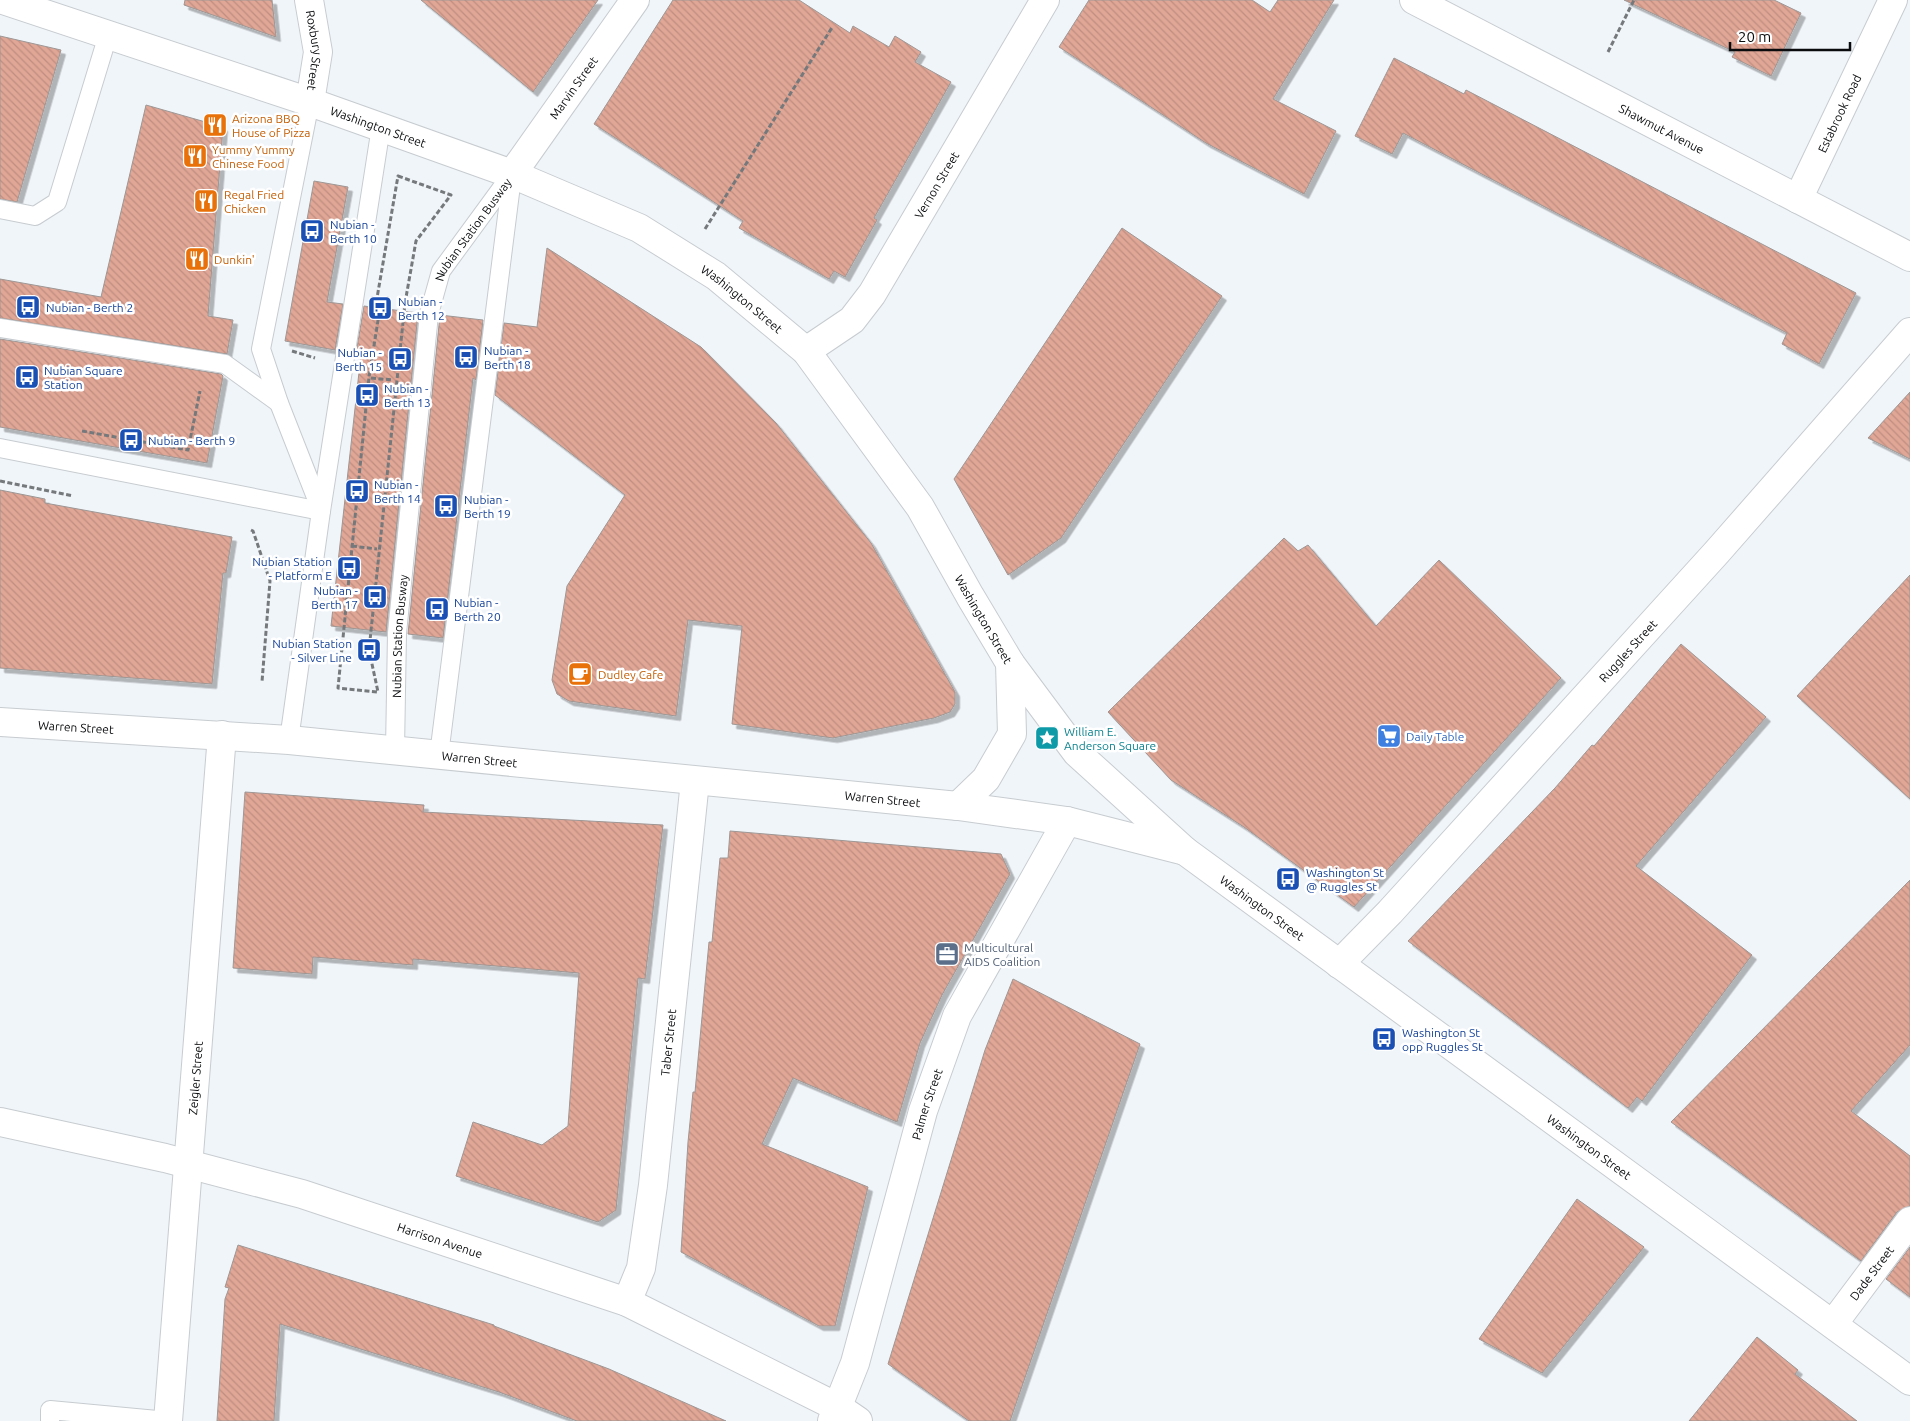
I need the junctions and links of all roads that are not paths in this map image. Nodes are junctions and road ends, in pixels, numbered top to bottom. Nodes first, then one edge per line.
1 (2, 0) edge
2 (308, 0) edge
3 (635, 0) edge
4 (1045, 0) edge
5 (1414, 0) edge
6 (1894, 0) edge
7 (108, 35) junction
8 (310, 102) junction
9 (381, 127) junction
10 (512, 174) junction
11 (1798, 199) junction
12 (0, 209) edge
13 (1910, 257) edge
14 (0, 328) edge
15 (1910, 332) edge
16 (806, 351) junction
17 (279, 403) junction
18 (0, 448) edge
19 (321, 511) junction
20 (1010, 663) junction
21 (0, 722) edge
22 (222, 735) junction
23 (289, 740) junction
24 (395, 750) junction
25 (439, 755) junction
26 (696, 781) junction
27 (958, 806) junction
28 (1067, 821) junction
29 (1186, 851) junction
30 (1339, 964) junction
31 (0, 1122) edge
32 (188, 1163) junction
33 (1910, 1222) edge
34 (627, 1302) junction
35 (1833, 1324) junction
36 (1910, 1380) edge
37 (843, 1417) edge
38 (50, 1421) edge
39 (168, 1421) edge

1 - 7 main road, Washington Street
2 - 8 main road, Roxbury Street
3 - 10 main road, Marvin Street
4 - 16 main road, Vernon Street
5 - 11 main road, Shawmut Avenue
6 - 11 main road, Estabrook Road
7 - 8 main road, Washington Street
7 - 12 lane
8 - 9 main road, Washington Street
8 - 17 lane
9 - 10 main road, Washington Street
9 - 19 lane
10 - 16 main road, Washington Street
10 - 24 lane, Nubian Station Busway
10 - 25 lane, Nubian Station Busway
11 - 13 main road, Shawmut Avenue
14 - 17 lane
15 - 30 main road, Ruggles Street
16 - 20 main road, Washington Street
17 - 19 lane
18 - 19 lane
19 - 23 lane
20 - 27 main road
20 - 29 main road, Washington Street
21 - 22 main road, Warren Street
22 - 23 main road, Warren Street
22 - 32 main road, Zeigler Street
23 - 24 main road, Warren Street
24 - 25 main road, Warren Street
25 - 26 main road, Warren Street
26 - 27 main road, Warren Street
26 - 34 main road, Taber Street
27 - 28 main road, Warren Street
28 - 29 main road, Warren Street
28 - 37 main road, Palmer Street
29 - 30 main road, Washington Street
30 - 35 main road, Washington Street
31 - 32 main road, Harrison Avenue
32 - 34 main road, Harrison Avenue
32 - 39 main road, Zeigler Street
33 - 35 main road, Dade Street
34 - 37 main road, Harrison Avenue
35 - 36 main road, Washington Street
38 - 39 lane

